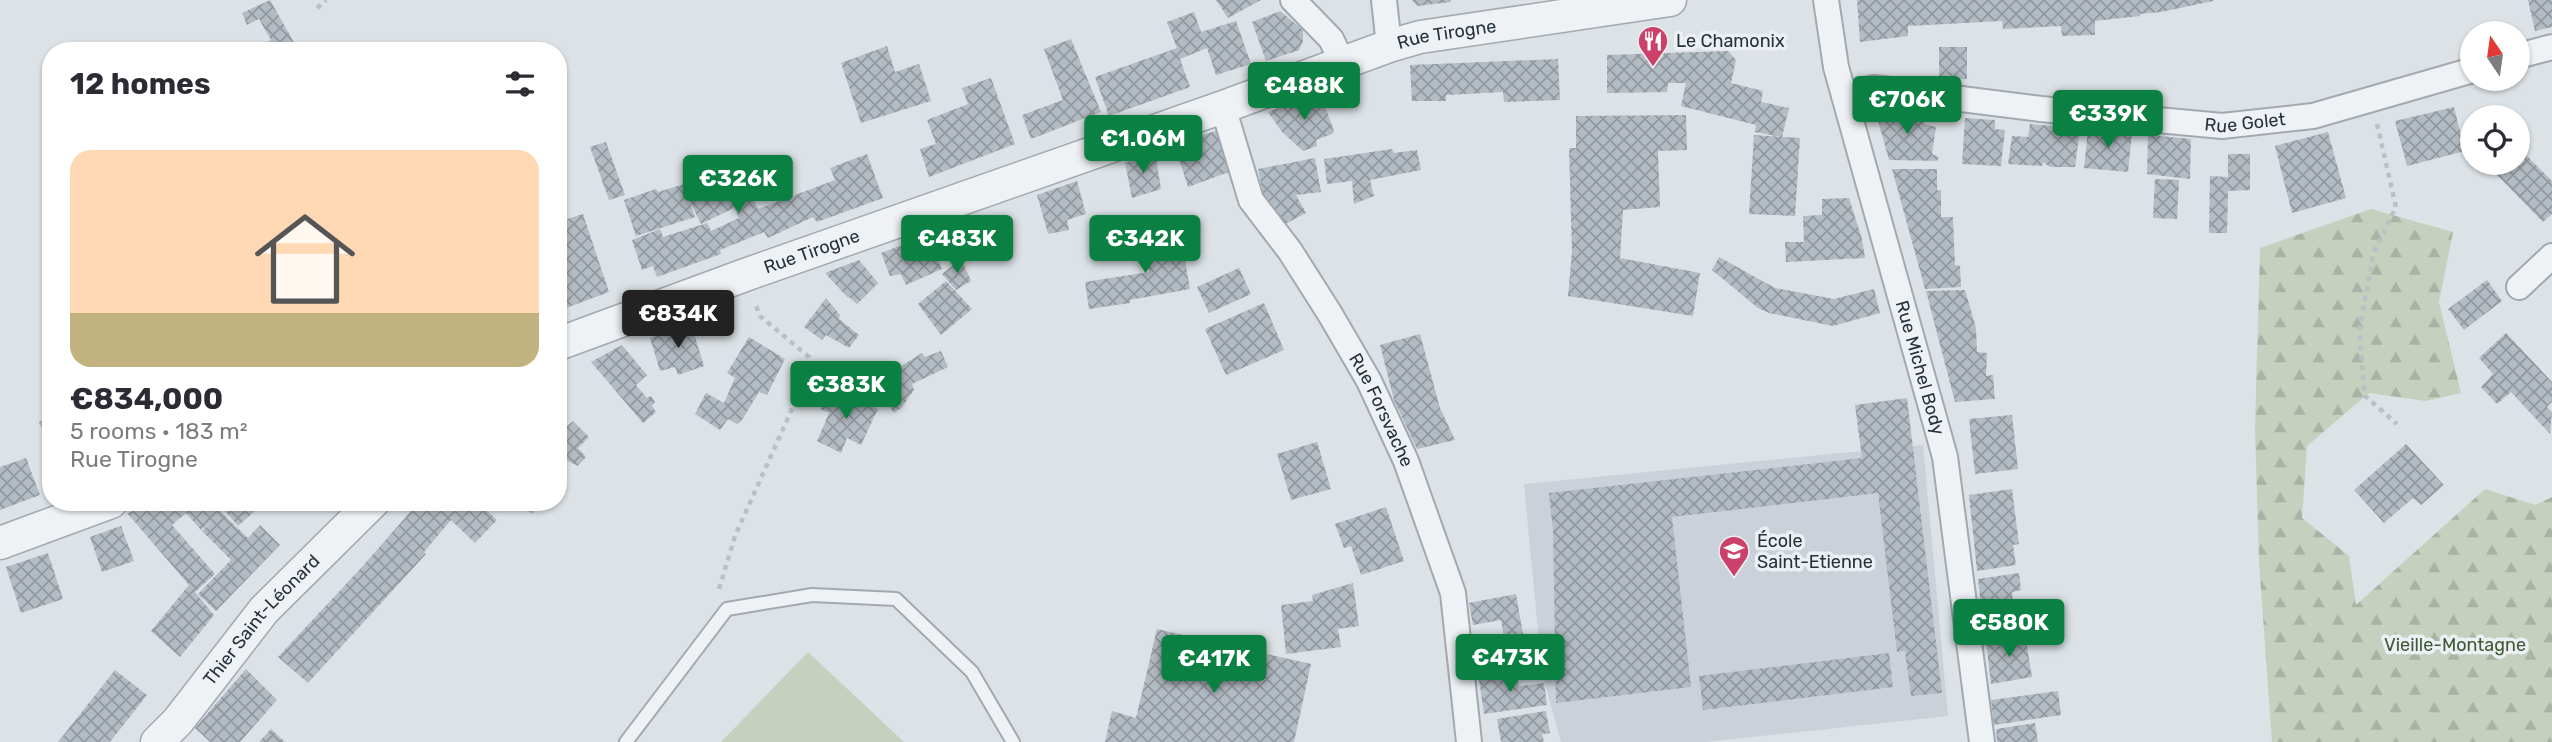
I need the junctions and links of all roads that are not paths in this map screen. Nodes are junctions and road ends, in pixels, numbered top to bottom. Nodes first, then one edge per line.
1 (1293, 0) edge
2 (1384, 0) edge
3 (1670, 0) edge
4 (1826, 0) edge
5 (1389, 46) junction
6 (2552, 47) edge
7 (2530, 53) edge
8 (1342, 62) junction
9 (2460, 74) edge
10 (1844, 95) junction
11 (1223, 107) junction
12 (2552, 256) edge
13 (2519, 287) dead end
14 (567, 341) edge
15 (87, 511) edge
16 (364, 511) edge
17 (0, 543) edge
18 (157, 742) edge
19 (626, 742) edge
20 (1013, 742) edge
21 (1469, 742) edge
22 (1982, 742) edge

1 - 8 street
2 - 5 street
3 - 5 street, Rue Tirogne
4 - 10 street, Rue Michel Body
5 - 8 street, Rue Tirogne
6 - 7 street
8 - 11 street, Rue Tirogne
9 - 10 street, Rue Golet
10 - 22 street, Rue Michel Body
11 - 14 street, Rue Tirogne
11 - 21 street, Rue Forsvache
12 - 13 street
15 - 17 street
16 - 18 street, Thier Saint-Léonard
19 - 20 lane

